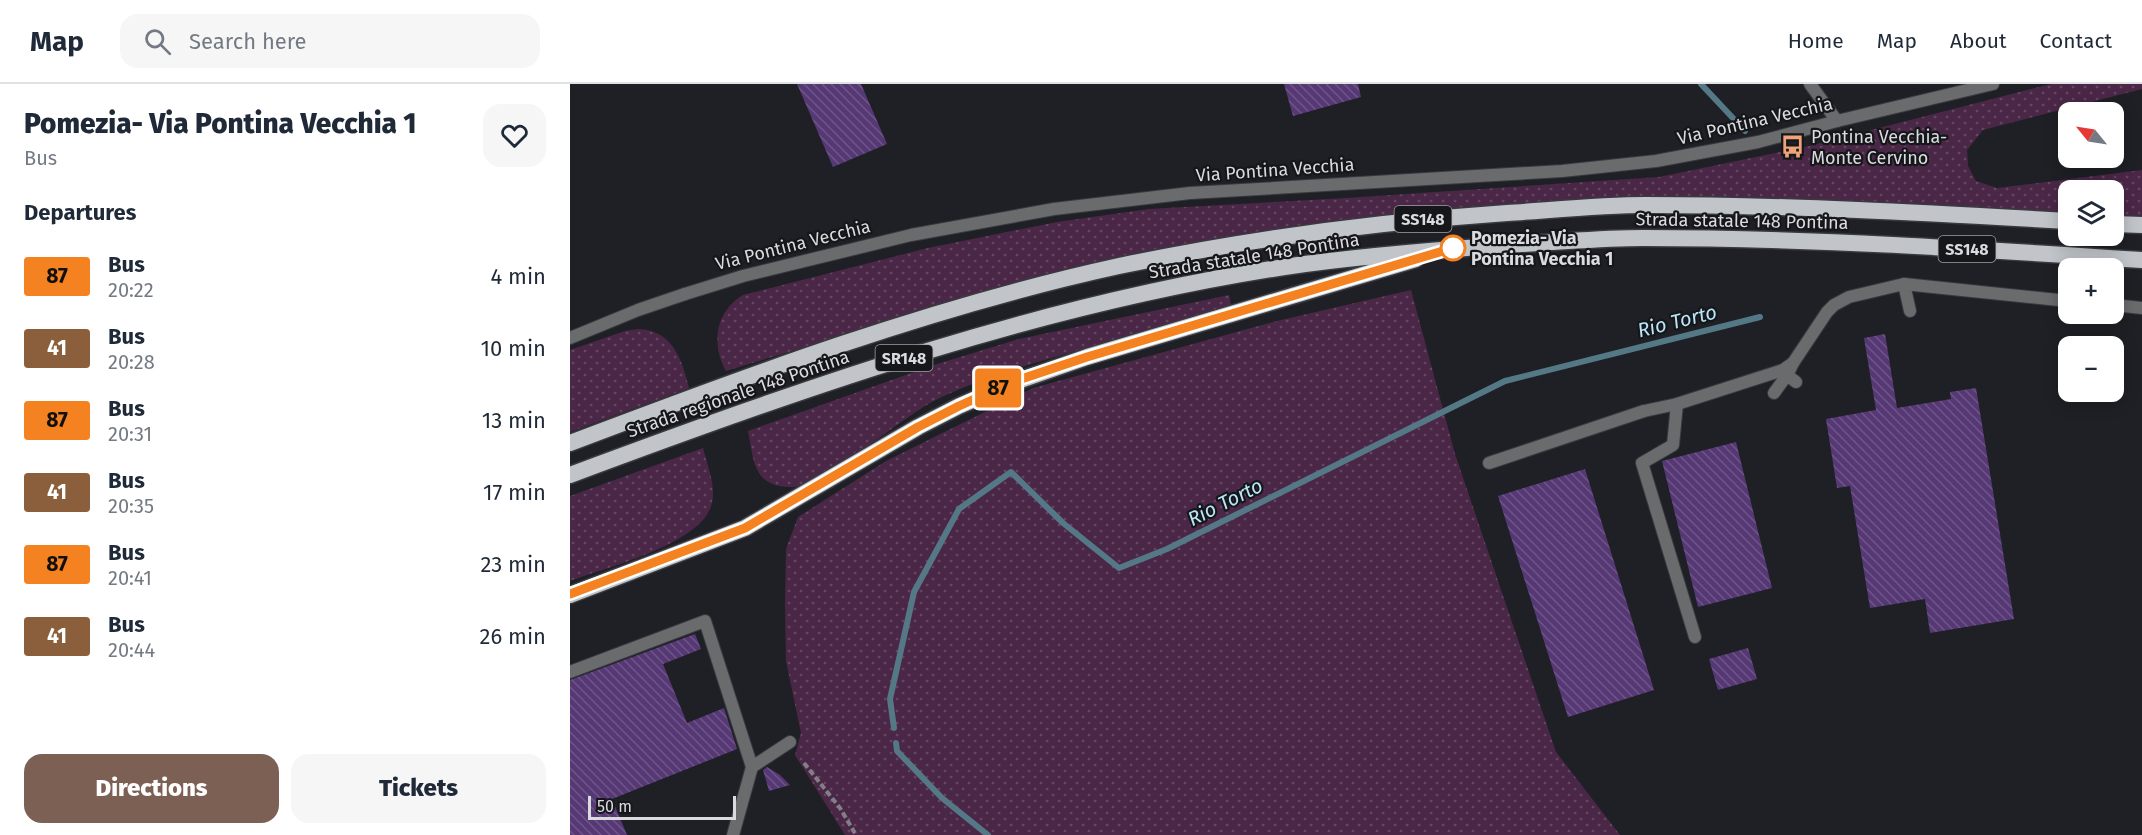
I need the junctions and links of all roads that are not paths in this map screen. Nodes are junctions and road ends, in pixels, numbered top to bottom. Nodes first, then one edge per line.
1 (1810, 84) edge
2 (1992, 84) edge
3 (1837, 121) junction
4 (2058, 220) edge
5 (2124, 224) edge
6 (2142, 225) edge
7 (1453, 248) junction
8 (2142, 260) edge
9 (1115, 267) joint
10 (1904, 284) junction
11 (1128, 297) joint
12 (2058, 300) edge
13 (2124, 306) edge
14 (2142, 308) edge
15 (1910, 311) dead end
16 (570, 338) edge
17 (1793, 363) junction
18 (1774, 393) dead end
19 (1677, 404) junction
20 (570, 443) edge
21 (1489, 463) dead end
22 (570, 475) edge
23 (570, 594) edge
24 (1695, 637) dead end
25 (570, 672) edge
26 (790, 742) dead end
27 (752, 767) junction
28 (734, 835) edge

1 - 3 street
2 - 3 street, Via Pontina Vecchia
3 - 16 street, Via Pontina Vecchia
4 - 9 highway, Strada statale 148 Pontina / SS148
5 - 6 highway
7 - 8 highway, Strada statale 148 Pontina / SS148
7 - 11 highway, Strada statale 148 Pontina / SS148
7 - 23 highway
9 - 20 highway, Strada regionale 148 Pontina / SR148
10 - 12 street
10 - 15 street
10 - 17 street
11 - 22 highway, Strada regionale 148 Pontina / SR148
13 - 14 street
17 - 18 street
17 - 19 street
19 - 21 street
19 - 24 street
25 - 27 street
26 - 27 street
27 - 28 street

